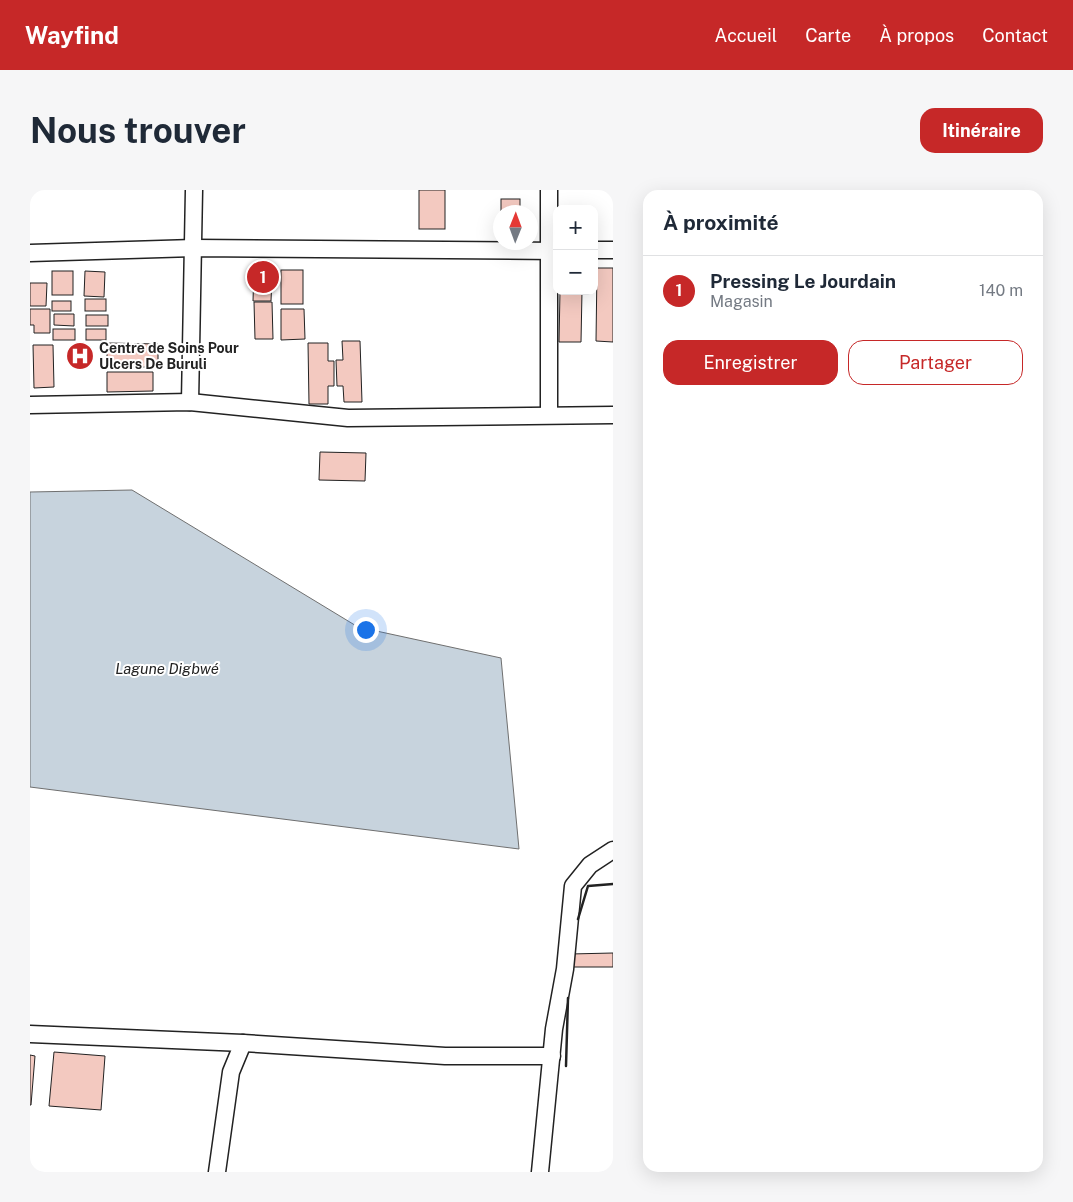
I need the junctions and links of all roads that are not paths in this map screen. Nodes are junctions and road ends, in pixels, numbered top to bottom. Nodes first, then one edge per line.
1 (194, 190) edge
2 (549, 190) edge
3 (194, 248) junction
4 (598, 250) edge
5 (613, 250) edge
6 (553, 251) edge
7 (30, 253) edge
8 (190, 402) junction
9 (30, 405) edge
10 (549, 414) junction
11 (613, 415) edge
12 (613, 850) edge
13 (30, 1034) edge
14 (243, 1043) junction
15 (552, 1056) junction
16 (217, 1172) edge
17 (540, 1172) edge

1 - 3 street
2 - 6 street
3 - 6 street
3 - 7 street
3 - 8 street
4 - 5 street
6 - 10 street
8 - 9 street
8 - 10 street
10 - 11 street
12 - 15 street
13 - 14 street
14 - 15 street
14 - 16 street
15 - 17 street

